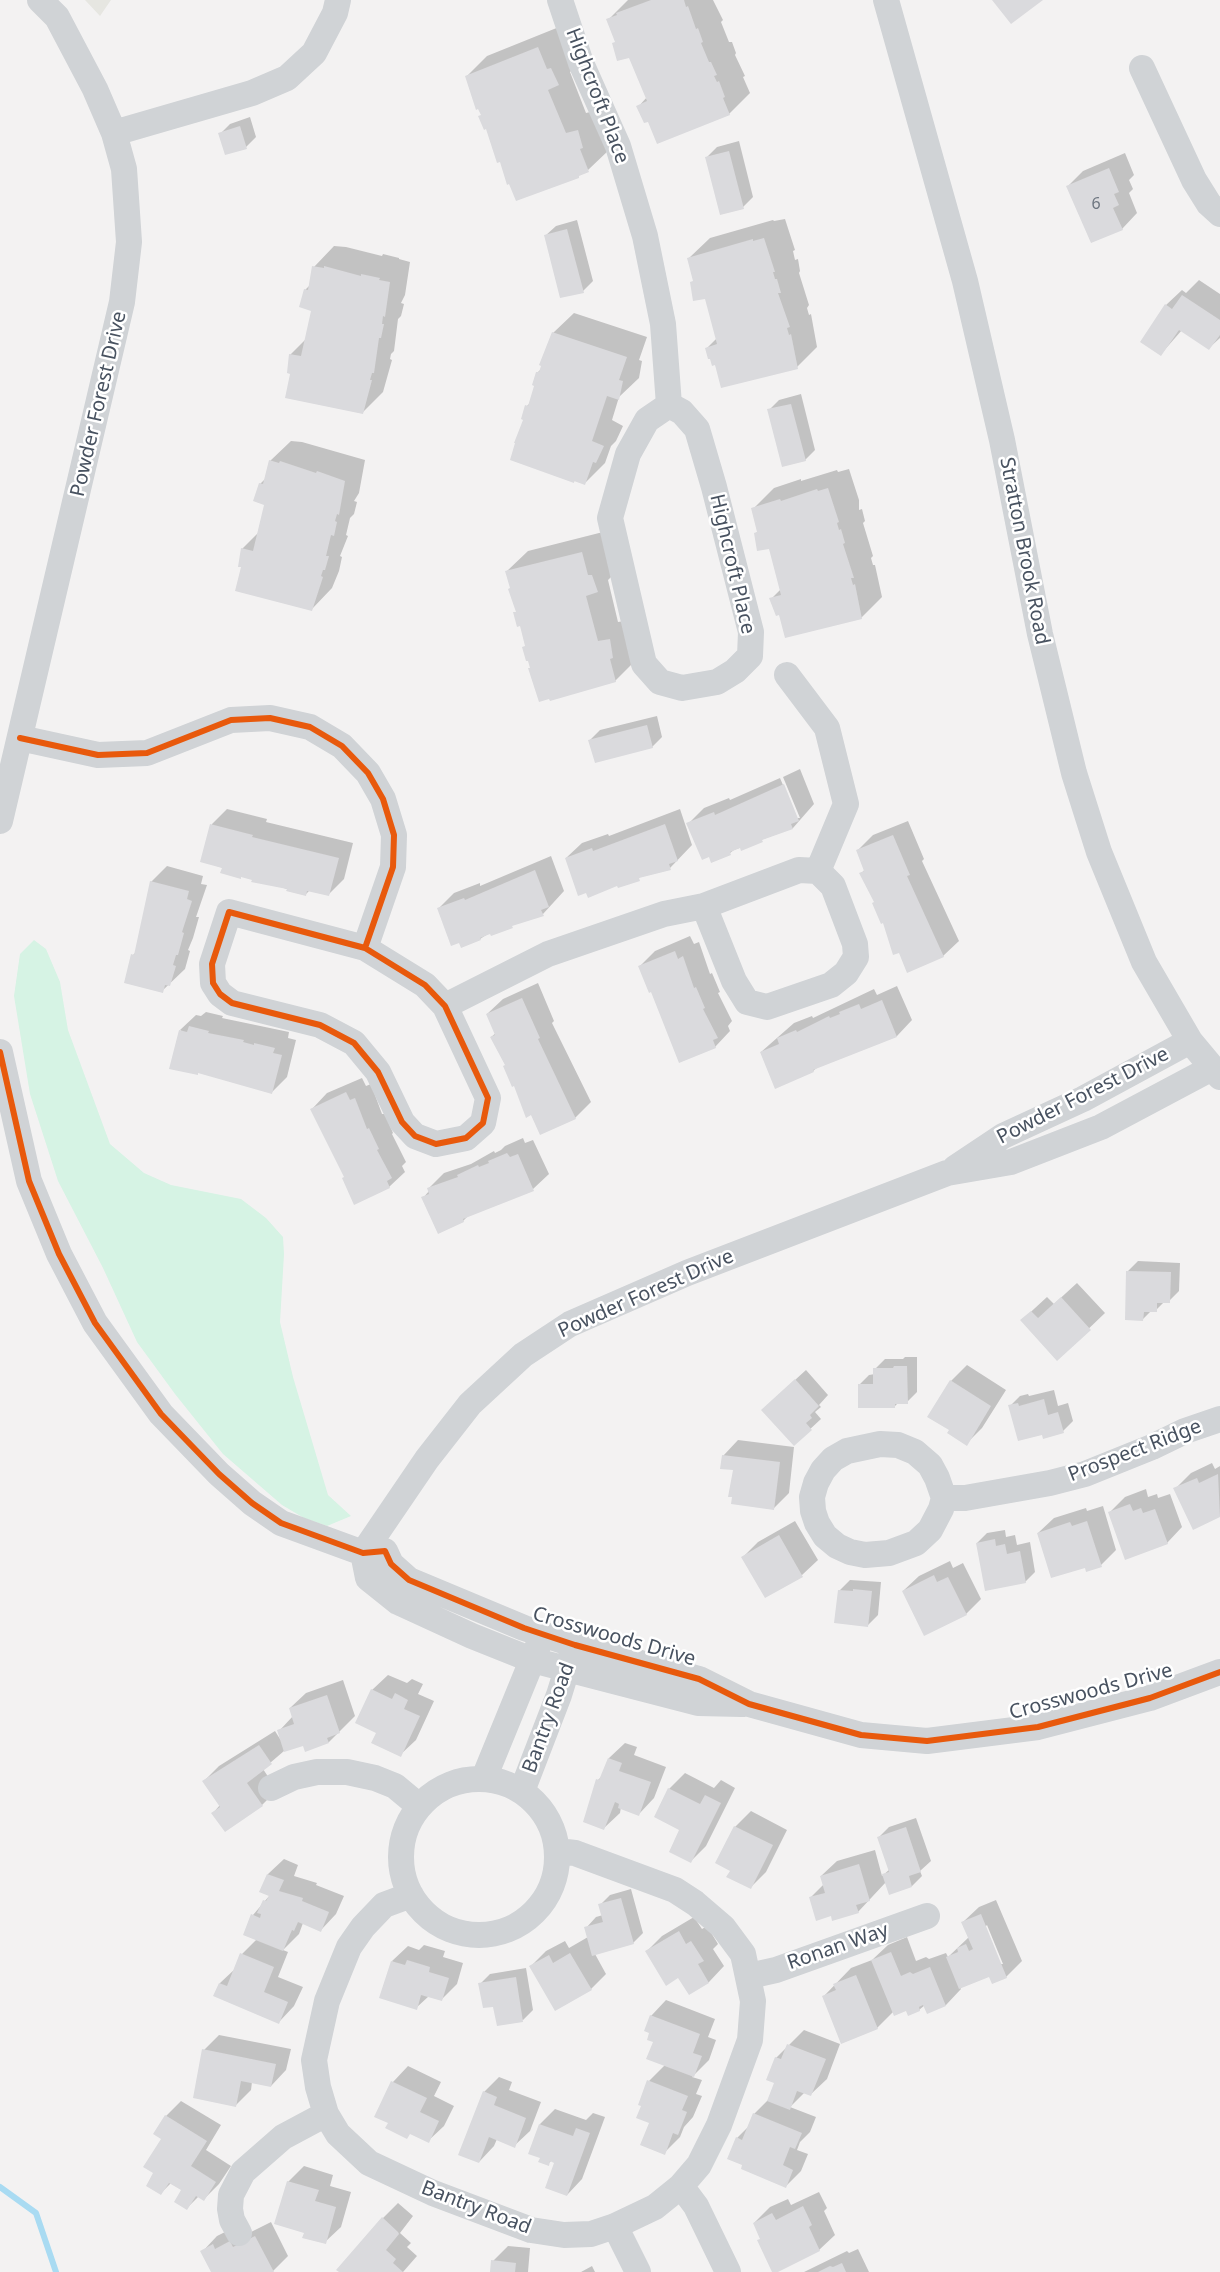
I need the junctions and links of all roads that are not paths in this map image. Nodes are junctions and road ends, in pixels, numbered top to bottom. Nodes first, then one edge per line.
1 (40, 0) edge
2 (338, 0) edge
3 (560, 0) edge
4 (886, 0) edge
5 (1142, 68) dead end
6 (114, 133) junction
7 (1220, 214) edge
8 (669, 405) junction
9 (787, 675) dead end
10 (20, 738) junction
11 (0, 821) edge
12 (818, 872) junction
13 (705, 906) junction
14 (365, 948) junction
15 (446, 1006) junction
16 (1190, 1041) junction
17 (0, 1052) edge
18 (1216, 1072) edge
19 (947, 1173) junction
20 (1220, 1419) edge
21 (944, 1498) junction
22 (363, 1553) junction
23 (542, 1635) junction
24 (575, 1645) junction
25 (532, 1660) junction
26 (567, 1669) junction
27 (1220, 1672) edge
28 (749, 1704) junction
29 (484, 1778) junction
30 (271, 1788) dead end
31 (522, 1791) junction
32 (419, 1806) junction
33 (558, 1851) junction
34 (411, 1895) junction
35 (927, 1916) dead end
36 (749, 1976) junction
37 (326, 2114) junction
38 (681, 2186) junction
39 (615, 2226) junction
40 (239, 2233) dead end
41 (638, 2272) edge
42 (728, 2272) edge

1 - 6 street, Powder Forest Drive
2 - 6 street
3 - 8 street, Highcroft Place
4 - 16 street, Stratton Brook Road
5 - 7 street
6 - 10 street, Powder Forest Drive
8 - 8 street, Highcroft Place
9 - 12 street
10 - 11 street, Powder Forest Drive
10 - 14 street
12 - 13 street
12 - 13 street
13 - 15 street
14 - 15 street
14 - 15 street
16 - 18 street, Stratton Brook Road
16 - 19 street, Powder Forest Drive
17 - 22 street
18 - 19 street, Powder Forest Drive
19 - 22 street, Powder Forest Drive
20 - 21 street, Prospect Ridge
21 - 21 street
22 - 23 street, Crosswoods Drive
22 - 25 street, Crosswoods Drive
23 - 24 street, Crosswoods Drive
23 - 25 street, Bantry Road
24 - 26 street, Bantry Road
24 - 28 street, Crosswoods Drive
25 - 26 street, Crosswoods Drive
25 - 29 street, Bantry Road
26 - 28 street, Crosswoods Drive
26 - 31 street, Bantry Road
27 - 28 street, Crosswoods Drive
29 - 31 street, Bantry Road
29 - 32 street, Bantry Road
30 - 32 street
31 - 33 street, Bantry Road
32 - 34 street, Bantry Road
33 - 34 street, Bantry Road
33 - 36 street, Bantry Road
34 - 37 street, Bantry Road
35 - 36 street, Ronan Way
36 - 38 street, Bantry Road
37 - 39 street, Bantry Road
37 - 40 street
38 - 39 street, Bantry Road
38 - 42 street
39 - 41 street

